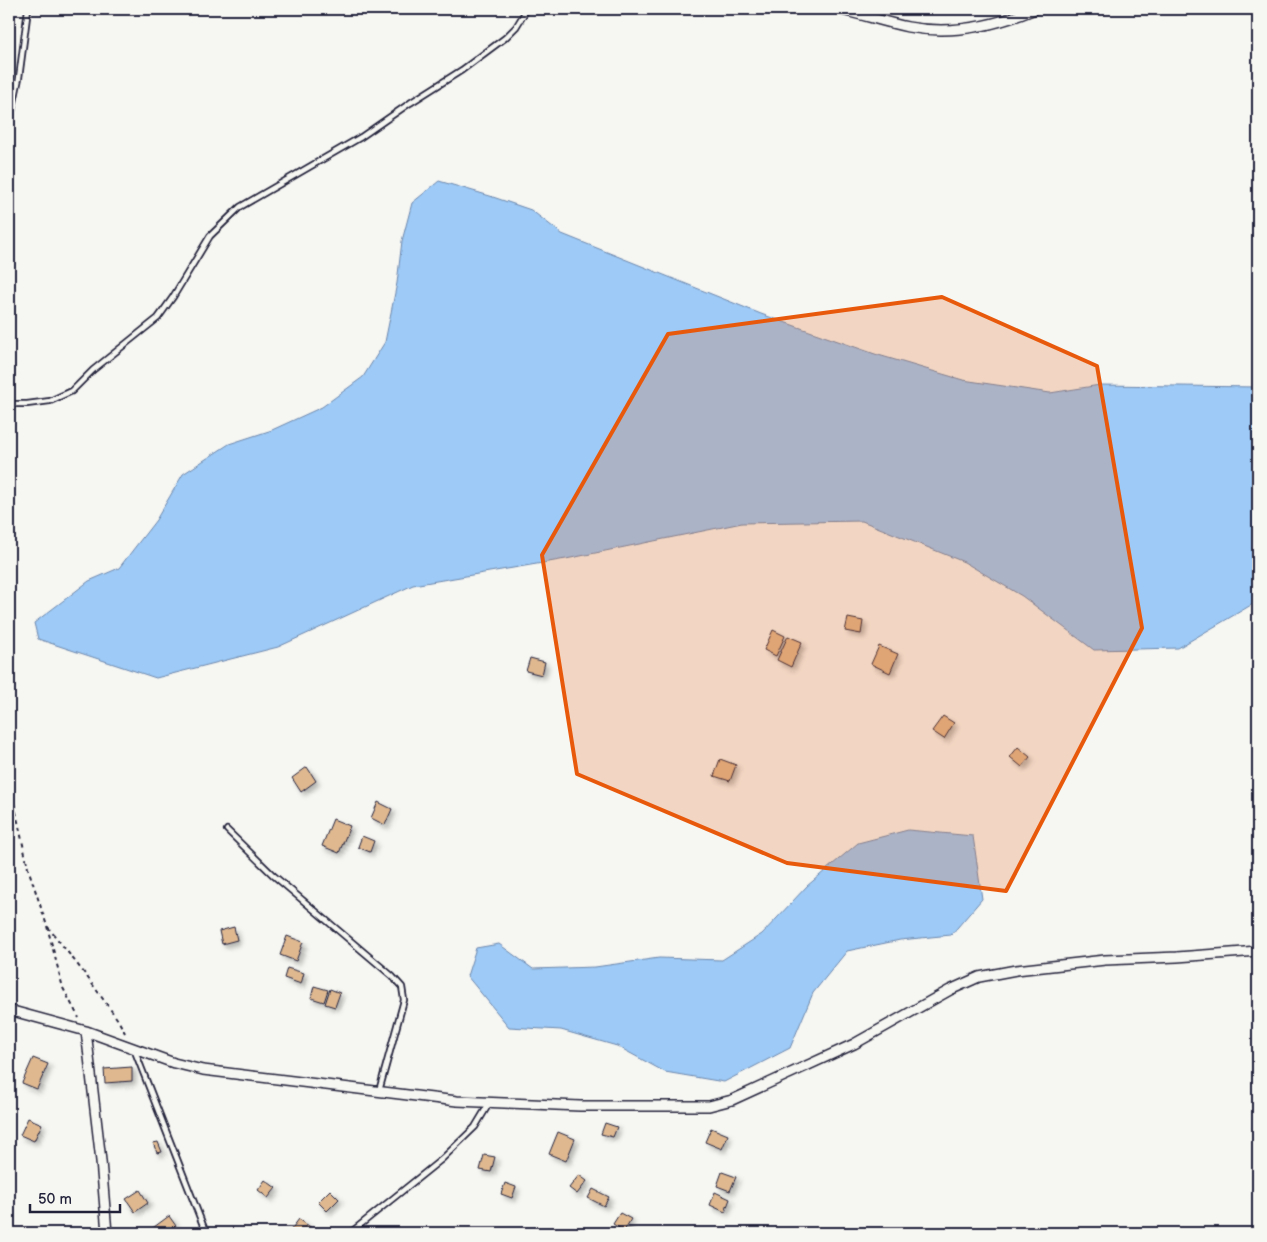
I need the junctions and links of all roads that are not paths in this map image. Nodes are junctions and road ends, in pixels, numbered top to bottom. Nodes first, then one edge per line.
1 (28, 9) edge
2 (527, 9) edge
3 (837, 9) edge
4 (1035, 9) edge
5 (9, 126) edge
6 (9, 404) edge
7 (227, 830) dead end
8 (1258, 951) edge
9 (9, 1010) edge
10 (86, 1031) junction
11 (134, 1048) junction
12 (379, 1091) junction
13 (490, 1102) junction
14 (107, 1233) edge
15 (206, 1233) edge
16 (350, 1233) edge

1 - 5 lane
2 - 6 lane
3 - 4 street
7 - 12 lane
8 - 13 street
9 - 10 street
10 - 11 street
10 - 14 street
11 - 12 street
11 - 15 lane
12 - 13 street
13 - 16 lane

